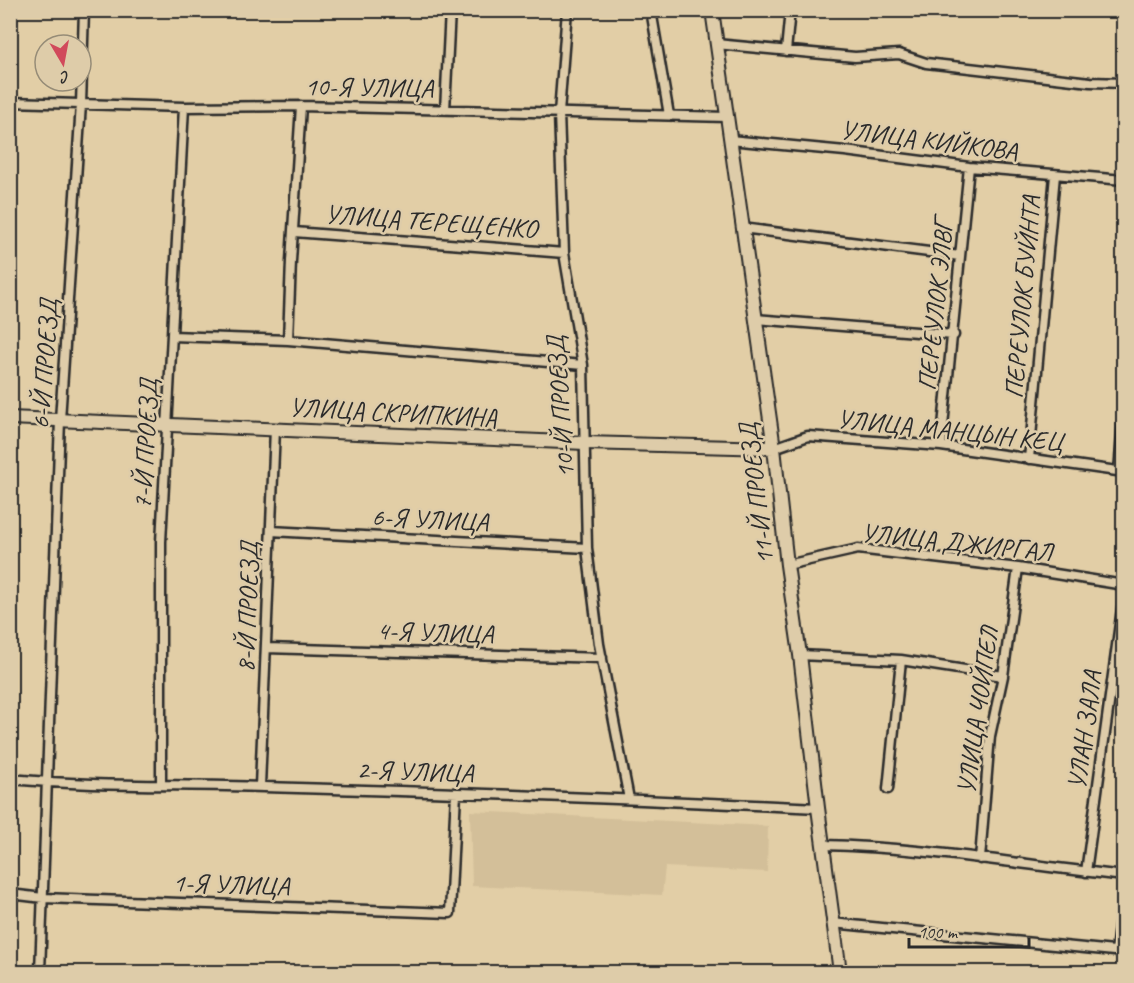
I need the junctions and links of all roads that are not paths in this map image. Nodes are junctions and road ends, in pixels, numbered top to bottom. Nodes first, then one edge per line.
1 (84, 10) edge
2 (450, 10) edge
3 (567, 10) edge
4 (651, 10) edge
5 (712, 10) edge
6 (790, 10) edge
7 (716, 44) junction
8 (786, 51) junction
9 (1124, 83) edge
10 (10, 102) edge
11 (81, 104) junction
12 (301, 106) junction
13 (184, 107) junction
14 (445, 110) junction
15 (559, 113) junction
16 (669, 115) junction
17 (727, 117) junction
18 (730, 140) junction
19 (969, 168) junction
20 (1054, 175) junction
21 (1124, 180) edge
22 (742, 228) junction
23 (294, 232) junction
24 (564, 253) junction
25 (960, 256) junction
26 (755, 319) junction
27 (954, 335) junction
28 (172, 336) junction
29 (288, 340) junction
30 (583, 365) junction
31 (1124, 409) edge
32 (10, 418) edge
33 (60, 420) junction
34 (167, 424) junction
35 (275, 429) junction
36 (585, 443) junction
37 (941, 446) junction
38 (774, 448) junction
39 (1029, 459) junction
40 (1121, 472) edge
41 (271, 531) junction
42 (587, 548) junction
43 (786, 565) junction
44 (1018, 568) junction
45 (1124, 585) edge
46 (1124, 594) edge
47 (266, 648) junction
48 (800, 655) junction
49 (602, 658) junction
50 (901, 660) junction
51 (1003, 676) junction
52 (10, 779) edge
53 (48, 783) junction
54 (161, 785) junction
55 (260, 786) junction
56 (888, 789) dead end
57 (456, 793) junction
58 (629, 799) junction
59 (818, 808) junction
60 (823, 845) junction
61 (980, 859) junction
62 (1086, 872) junction
63 (1124, 876) edge
64 (1124, 885) edge
65 (10, 894) edge
66 (44, 898) junction
67 (832, 923) junction
68 (1120, 952) edge
69 (40, 972) edge
70 (840, 972) edge

1 - 11 street, 6-Й ПРОЕЗД
2 - 14 street
3 - 15 street, 10-Й ПРОЕЗД
4 - 16 street
5 - 7 street, 11-Й ПРОЕЗД
6 - 8 street
7 - 8 street
7 - 17 street, 11-Й ПРОЕЗД
8 - 9 street
10 - 11 street, 10-Я УЛИЦА
11 - 13 street, 10-Я УЛИЦА
11 - 33 street, 6-Й ПРОЕЗД
12 - 13 street, 10-Я УЛИЦА
12 - 14 street, 10-Я УЛИЦА
12 - 23 street
13 - 28 street, 7-Й ПРОЕЗД
14 - 15 street, 10-Я УЛИЦА
15 - 16 street, 10-Я УЛИЦА
15 - 24 street, 10-Й ПРОЕЗД
16 - 17 street, 10-Я УЛИЦА
17 - 18 street, 11-Й ПРОЕЗД
18 - 19 street, УЛИЦА КИЙКОВА
18 - 22 street, 11-Й ПРОЕЗД
19 - 20 street, УЛИЦА КИЙКОВА
19 - 25 street, ПЕРЕУЛОК ЭЛВГ
20 - 21 street, УЛИЦА КИЙКОВА
20 - 39 street, ПЕРЕУЛОК БУЙНТА
22 - 25 street
22 - 26 street, 11-Й ПРОЕЗД
23 - 24 street, УЛИЦА ТЕРЕЩЕНКО
23 - 29 street
24 - 30 street, 10-Й ПРОЕЗД
25 - 27 street, ПЕРЕУЛОК ЭЛВГ
26 - 27 street
26 - 38 street, 11-Й ПРОЕЗД
27 - 37 street, ПЕРЕУЛОК ЭЛВГ
28 - 29 street
28 - 34 street, 7-Й ПРОЕЗД
29 - 30 street
30 - 36 street, 10-Й ПРОЕЗД
31 - 40 street
32 - 33 street, УЛИЦА СКРИПКИНА
33 - 34 street, УЛИЦА СКРИПКИНА
33 - 53 street, 6-Й ПРОЕЗД
34 - 35 street, УЛИЦА СКРИПКИНА
34 - 54 street, 7-Й ПРОЕЗД
35 - 36 street, УЛИЦА СКРИПКИНА
35 - 41 street, 8-Й ПРОЕЗД
36 - 38 street, УЛИЦА СКРИПКИНА
36 - 42 street, 10-Й ПРОЕЗД
37 - 38 street, УЛИЦА МАНЦЫН КЕЦ
37 - 39 street, УЛИЦА МАНЦЫН КЕЦ
38 - 43 street, 11-Й ПРОЕЗД
39 - 40 street, УЛИЦА МАНЦЫН КЕЦ
41 - 42 street, 6-Я УЛИЦА
41 - 47 street, 8-Й ПРОЕЗД
42 - 49 street, 10-Й ПРОЕЗД
43 - 44 street, УЛИЦА ДЖИРГАЛ
43 - 48 street, 11-Й ПРОЕЗД
44 - 45 street, УЛИЦА ДЖИРГАЛ
44 - 51 street, УЛИЦА ЧОЙПЕЛ
46 - 62 street, УЛАН ЗАЛА
47 - 49 street, 4-Я УЛИЦА
47 - 55 street, 8-Й ПРОЕЗД
48 - 50 street
48 - 59 street, 11-Й ПРОЕЗД
49 - 58 street, 10-Й ПРОЕЗД
50 - 51 street
50 - 56 street
51 - 61 street, УЛИЦА ЧОЙПЕЛ
52 - 53 street, 2-Я УЛИЦА
53 - 54 street, 2-Я УЛИЦА
53 - 66 street, 6-Й ПРОЕЗД
54 - 55 street, 2-Я УЛИЦА
55 - 57 street, 2-Я УЛИЦА
57 - 58 street, 2-Я УЛИЦА
57 - 66 street, 1-Я УЛИЦА
58 - 59 street, 2-Я УЛИЦА
59 - 60 street, 11-Й ПРОЕЗД
60 - 61 street
60 - 67 street, 11-Й ПРОЕЗД
61 - 62 street
62 - 63 street
64 - 68 street
65 - 66 street, 1-Я УЛИЦА
66 - 69 street, 6-Й ПРОЕЗД
67 - 68 street
67 - 70 street, 11-Й ПРОЕЗД

